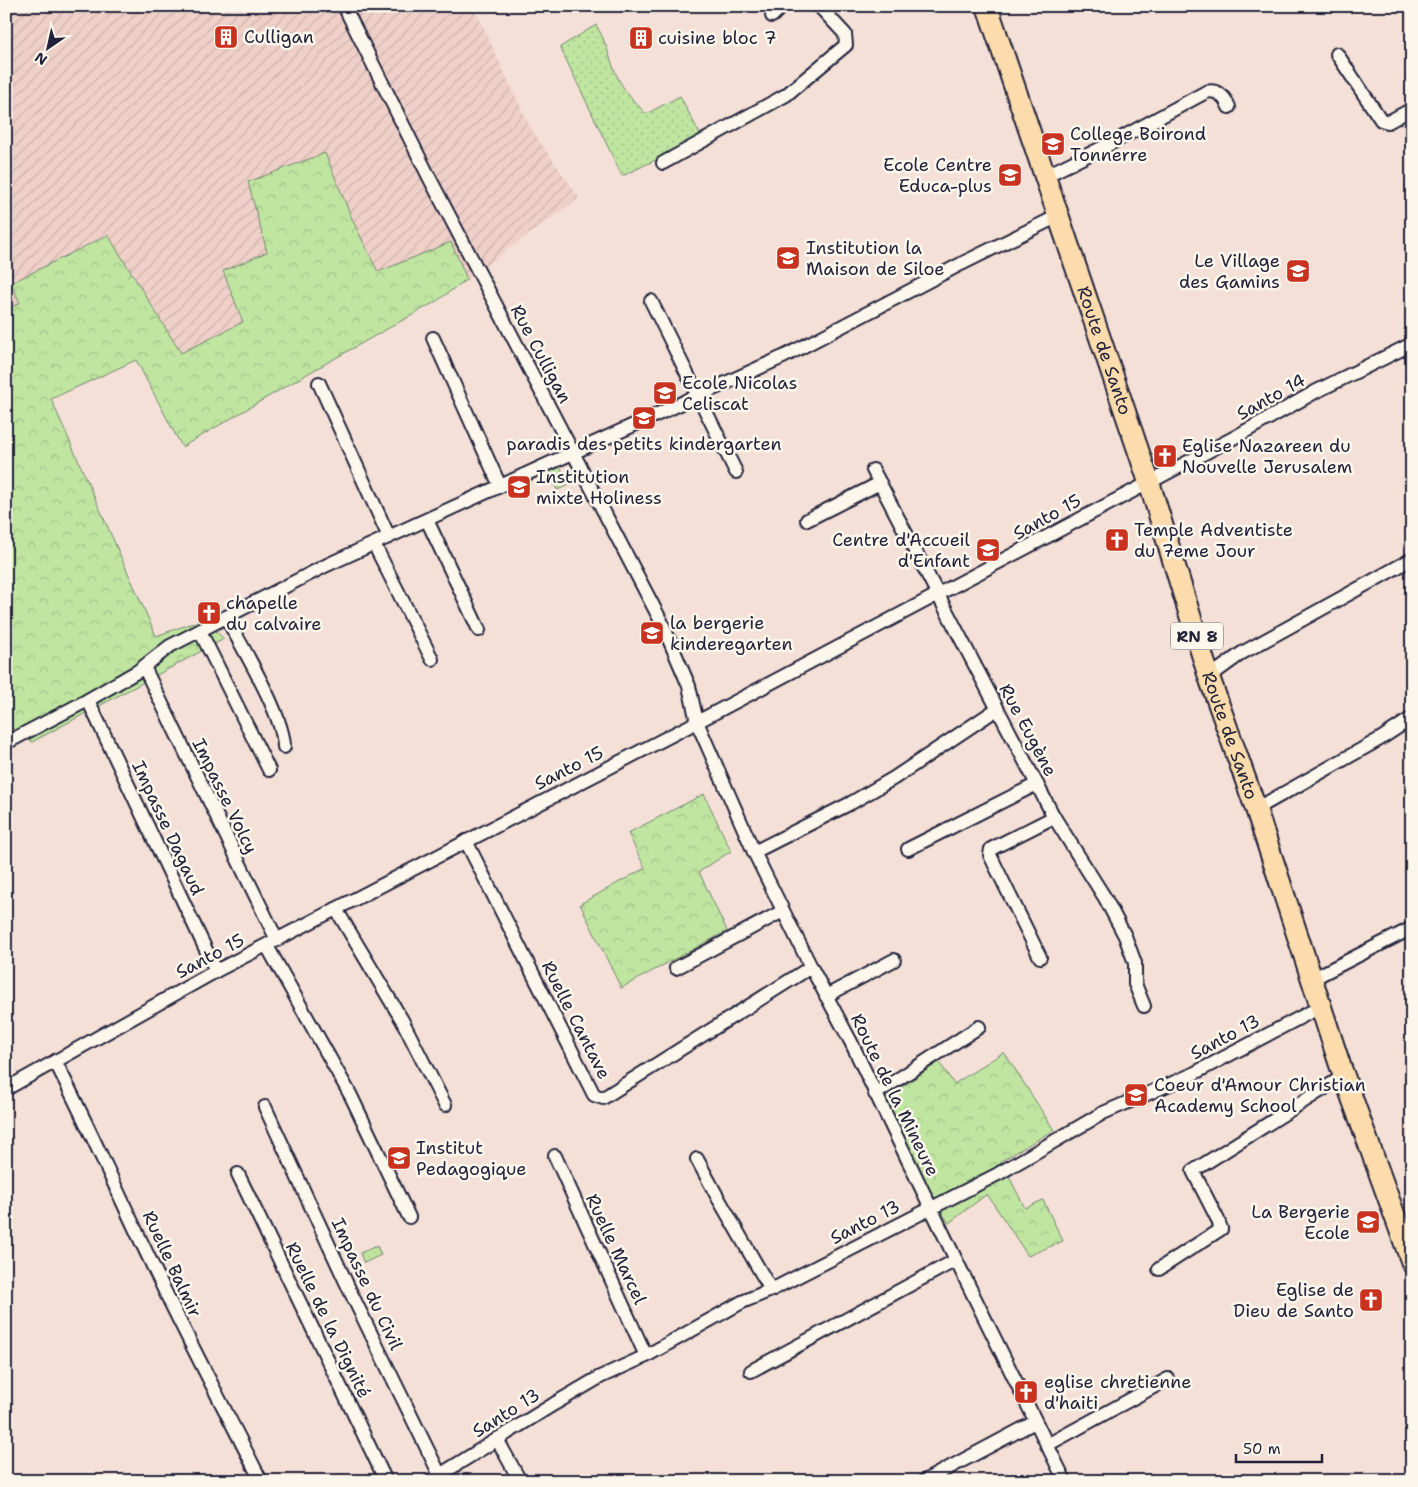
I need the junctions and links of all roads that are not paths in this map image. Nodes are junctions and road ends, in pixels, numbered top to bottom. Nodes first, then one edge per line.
1 (344, 6) edge
2 (782, 6) edge
3 (819, 6) edge
4 (987, 6) edge
5 (772, 16) dead end
6 (1337, 54) dead end
7 (1229, 107) dead end
8 (1412, 109) edge
9 (663, 163) dead end
10 (1045, 176) junction
11 (1058, 216) junction
12 (651, 301) dead end
13 (433, 338) dead end
14 (1412, 344) edge
15 (318, 383) dead end
16 (697, 396) junction
17 (573, 453) junction
18 (873, 470) dead end
19 (736, 472) dead end
20 (1149, 482) junction
21 (880, 483) junction
22 (500, 486) junction
23 (427, 520) junction
24 (807, 520) dead end
25 (389, 537) junction
26 (374, 544) junction
27 (1412, 559) edge
28 (938, 595) junction
29 (226, 618) junction
30 (479, 630) dead end
31 (200, 631) junction
32 (432, 659) dead end
33 (144, 667) junction
34 (1210, 677) junction
35 (88, 700) junction
36 (997, 709) junction
37 (1412, 718) edge
38 (698, 722) junction
39 (6, 742) edge
40 (284, 747) dead end
41 (269, 770) dead end
42 (1037, 784) junction
43 (1256, 808) junction
44 (1054, 817) junction
45 (466, 841) junction
46 (908, 849) dead end
47 (754, 852) junction
48 (336, 909) junction
49 (783, 911) junction
50 (1412, 928) edge
51 (272, 943) junction
52 (1040, 957) dead end
53 (894, 960) dead end
54 (811, 967) junction
55 (676, 968) dead end
56 (216, 971) junction
57 (1312, 979) junction
58 (826, 996) junction
59 (1144, 1006) dead end
60 (1322, 1006) junction
61 (980, 1027) dead end
62 (56, 1061) junction
63 (1344, 1076) junction
64 (6, 1088) edge
65 (875, 1094) junction
66 (445, 1104) dead end
67 (265, 1107) dead end
68 (555, 1156) dead end
69 (698, 1159) dead end
70 (238, 1174) dead end
71 (931, 1209) junction
72 (409, 1217) dead end
73 (956, 1260) junction
74 (1412, 1263) edge
75 (1159, 1269) dead end
76 (771, 1290) junction
77 (646, 1356) junction
78 (751, 1371) dead end
79 (1168, 1379) dead end
80 (1036, 1422) junction
81 (498, 1439) junction
82 (1047, 1445) junction
83 (435, 1478) edge
84 (261, 1481) edge
85 (386, 1481) edge
86 (520, 1481) edge
87 (924, 1481) edge
88 (1065, 1481) edge

1 - 17 street, Rue Culligan
2 - 5 street
3 - 9 street
4 - 10 main road, Route de Santo / RN 8
6 - 8 street
7 - 10 street
10 - 11 main road, Route de Santo / RN 8
11 - 16 street
11 - 20 main road, Route de Santo / RN 8
12 - 16 street
13 - 22 street
14 - 20 street, Santo 14
15 - 25 street
16 - 17 street
16 - 19 street
17 - 22 street
17 - 38 street, Rue Culligan
18 - 21 street, Rue Eugène
20 - 28 street, Santo 15
20 - 34 main road, Route de Santo / RN 8
21 - 24 street
21 - 28 street, Rue Eugène
22 - 23 street
23 - 25 street
23 - 30 street
25 - 26 street
26 - 29 street
26 - 32 street
27 - 34 street
28 - 36 street, Rue Eugène
28 - 38 street, Santo 15
29 - 31 street
29 - 40 street
31 - 33 street
31 - 41 street
33 - 35 street
33 - 51 street, Impasse Volcy
34 - 43 main road, Route de Santo / RN 8
35 - 39 street
35 - 56 street, Impasse Dagaud
36 - 42 street, Rue Eugène
36 - 47 street
37 - 43 street
38 - 45 street, Santo 15
38 - 47 street, Route de la Mineure
42 - 44 street, Rue Eugène
42 - 46 street
43 - 57 main road, Route de Santo / RN 8
44 - 52 street
44 - 59 street, Rue Eugène
45 - 48 street, Santo 15
45 - 54 street, Ruelle Cantave
47 - 49 street, Route de la Mineure
48 - 51 street, Santo 15
48 - 66 street
49 - 54 street, Route de la Mineure
49 - 55 street
50 - 57 street
51 - 56 street, Santo 15
51 - 72 street, Impasse Volcy
53 - 58 street
54 - 58 street, Route de la Mineure
56 - 62 street, Santo 15
57 - 60 main road, Route de Santo / RN 8
58 - 65 street, Route de la Mineure
60 - 63 main road, Route de Santo / RN 8
60 - 71 street, Santo 13
61 - 65 street
62 - 64 street, Santo 15
62 - 84 street, Ruelle Balmir
63 - 74 main road, Route de Santo / RN 8
63 - 75 street
65 - 71 street, Route de la Mineure
67 - 83 street, Impasse du Civil
68 - 77 street, Ruelle Marcel
69 - 76 street
70 - 85 street, Ruelle de la Dignité
71 - 73 street, Route de la Mineure
71 - 76 street, Santo 13
73 - 78 street
73 - 80 street, Route de la Mineure
76 - 77 street, Santo 13
77 - 81 street, Santo 13
79 - 82 street
80 - 82 street, Route de la Mineure
80 - 87 street
81 - 83 street, Santo 13
81 - 86 street
82 - 88 street, Route de la Mineure

